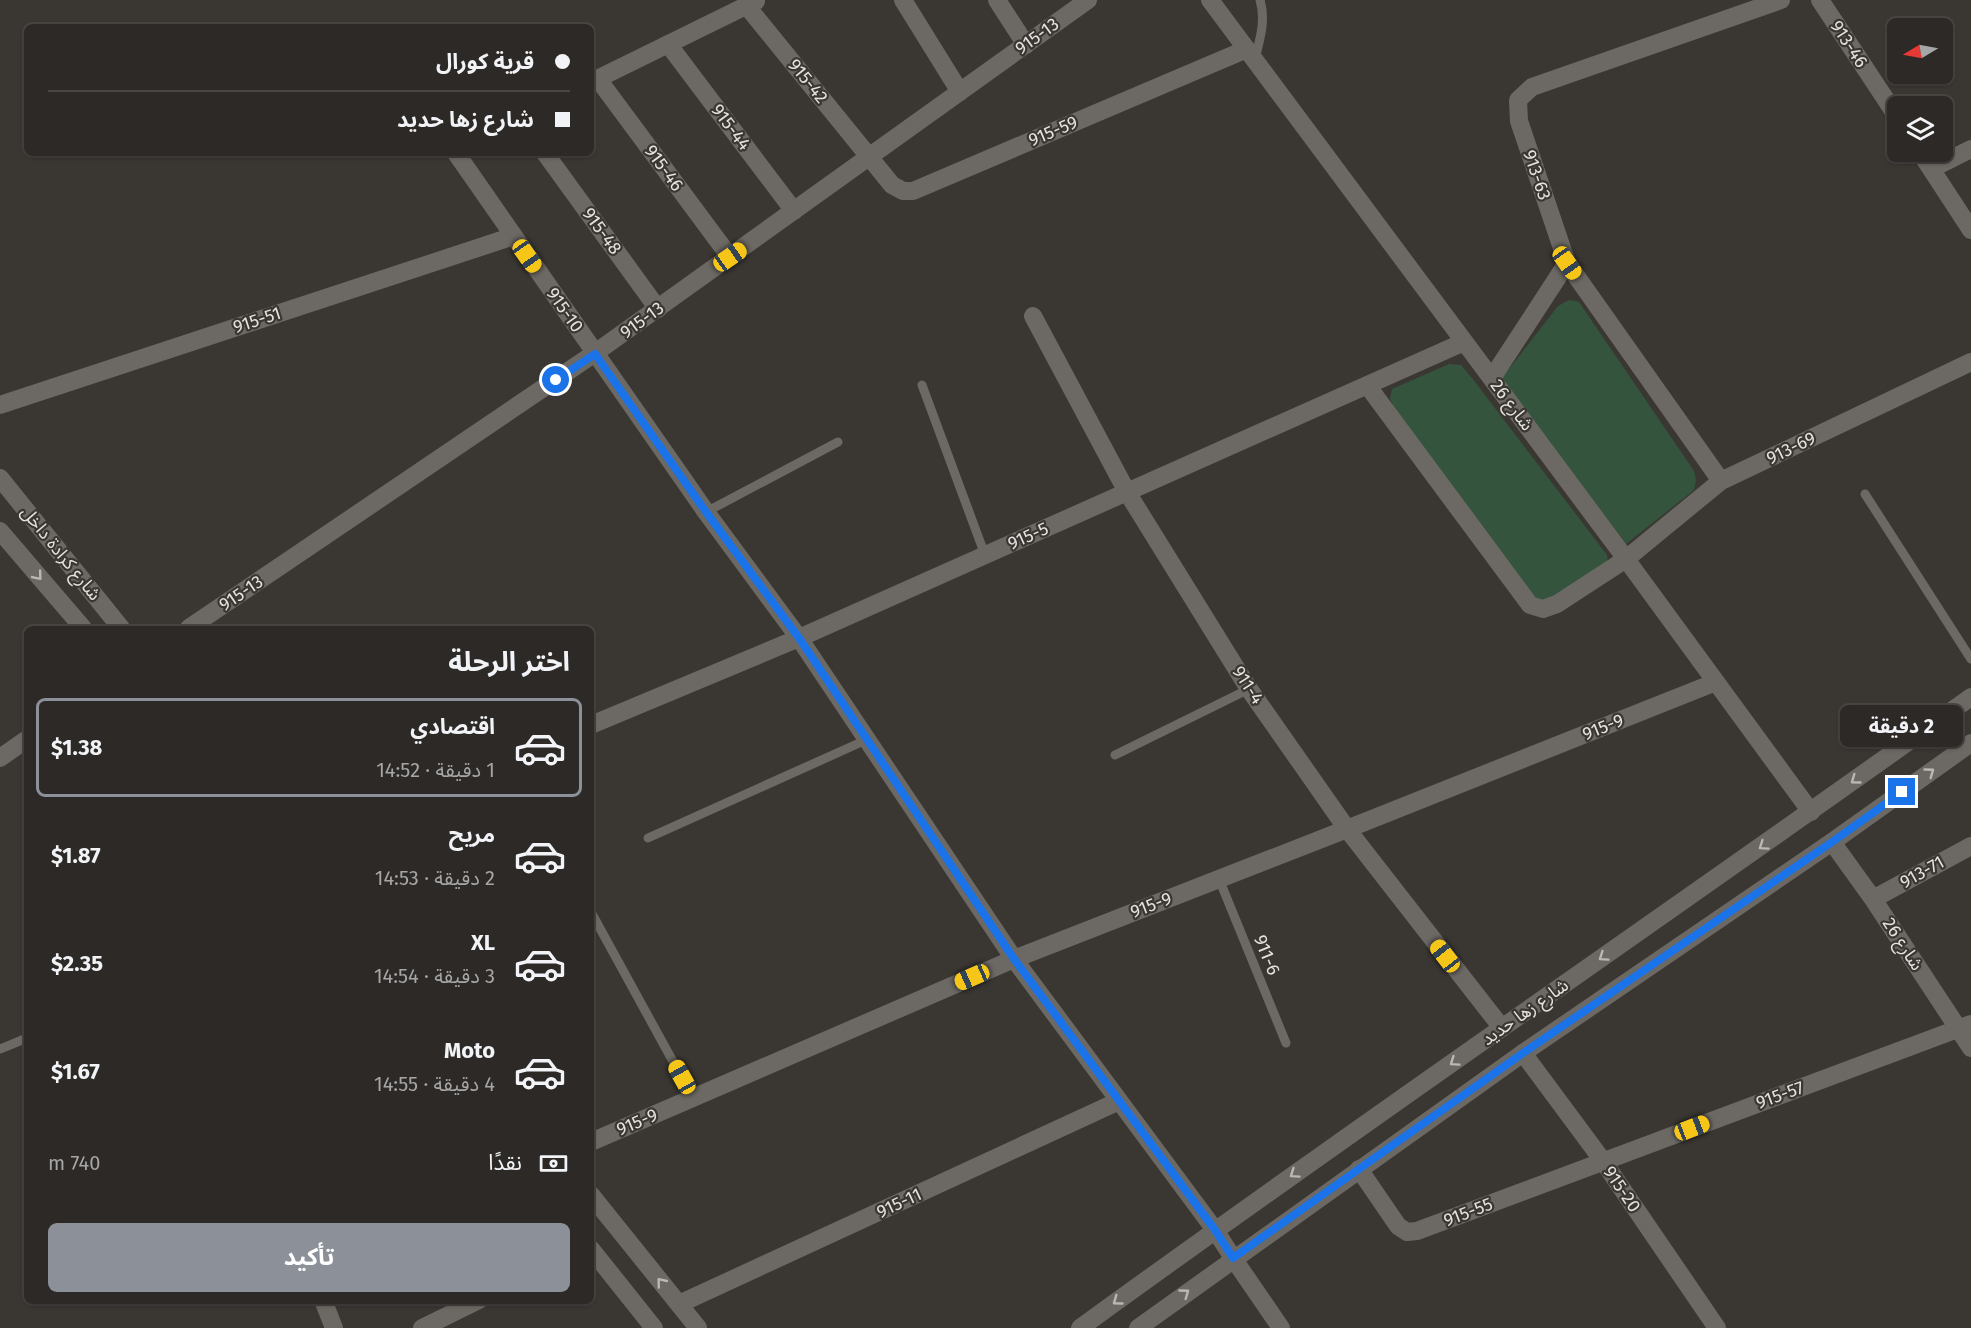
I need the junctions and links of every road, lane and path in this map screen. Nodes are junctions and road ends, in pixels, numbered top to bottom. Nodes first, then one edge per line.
1 (903, 0) edge
2 (997, 0) edge
3 (1088, 0) edge
4 (1210, 0) edge
5 (1260, 0) edge
6 (1781, 0) edge
7 (1820, 0) edge
8 (752, 2) edge
9 (668, 44) junction
10 (1026, 45) junction
11 (1251, 54) junction
12 (595, 81) edge
13 (960, 92) junction
14 (1887, 101) edge
15 (1971, 149) edge
16 (458, 156) edge
17 (547, 156) edge
18 (869, 158) junction
19 (1926, 162) edge
20 (1931, 169) junction
21 (794, 211) junction
22 (1971, 230) edge
23 (514, 236) junction
24 (730, 257) junction
25 (1567, 263) junction
26 (658, 309) junction
27 (1033, 316) dead end
28 (1464, 342) junction
29 (595, 354) junction
30 (1971, 362) edge
31 (1492, 378) junction
32 (922, 385) dead end
33 (1367, 385) junction
34 (0, 405) edge
35 (838, 442) dead end
36 (0, 478) edge
37 (1721, 481) junction
38 (1127, 492) junction
39 (1864, 494) dead end
40 (706, 512) junction
41 (2, 538) edge
42 (985, 555) junction
43 (1626, 559) junction
44 (81, 626) edge
45 (119, 626) edge
46 (192, 626) edge
47 (799, 638) junction
48 (1971, 659) edge
49 (1716, 682) junction
50 (1249, 688) junction
51 (1971, 697) edge
52 (594, 723) edge
53 (866, 740) junction
54 (24, 742) edge
55 (1971, 743) edge
56 (1115, 755) dead end
57 (0, 758) edge
58 (1810, 812) junction
59 (1347, 829) junction
60 (648, 838) dead end
61 (1832, 842) junction
62 (1971, 846) edge
63 (1219, 879) junction
64 (1873, 899) junction
65 (594, 917) edge
66 (1014, 959) junction
67 (1964, 1027) edge
68 (1502, 1028) junction
69 (24, 1039) edge
70 (1286, 1043) dead end
71 (0, 1048) edge
72 (1971, 1048) edge
73 (1523, 1053) junction
74 (693, 1098) junction
75 (1119, 1101) junction
76 (594, 1141) edge
77 (1603, 1161) junction
78 (1359, 1169) junction
79 (594, 1200) edge
80 (1215, 1230) junction
81 (594, 1253) edge
82 (1233, 1258) junction
83 (325, 1304) edge
84 (470, 1304) edge
85 (679, 1304) junction
86 (334, 1328) edge
87 (422, 1328) edge
88 (654, 1328) edge
89 (698, 1328) edge
90 (1080, 1328) edge
91 (1138, 1328) edge
92 (1281, 1328) edge
93 (1717, 1328) edge

1 - 13 street
2 - 10 street
3 - 10 street, 915-13
4 - 11 street, شارع 26
5 - 11 lane
6 - 25 street, 913-63
7 - 14 street, 913-46
8 - 9 street
8 - 18 street, 915-42
9 - 12 street
9 - 21 street, 915-44
10 - 13 street, 915-13
11 - 18 street, 915-59
11 - 28 street, شارع 26
12 - 24 street, 915-46
13 - 18 street, 915-13
15 - 20 street
16 - 23 street, 915-10
17 - 26 street, 915-48
18 - 21 street, 915-13
19 - 20 street
20 - 22 street
21 - 24 street, 915-13
23 - 29 street, 915-10
23 - 34 street, 915-51
24 - 26 street, 915-13
25 - 31 street
25 - 37 street, 913-63
26 - 29 street, 915-13
27 - 38 street, 911-4
28 - 31 street, شارع 26
28 - 33 street, 915-5
29 - 40 street, 915-10
29 - 46 street, 915-13
30 - 37 street, 913-69
31 - 43 street, شارع 26
32 - 42 lane
33 - 38 street, 915-5
33 - 43 street, 913-69
35 - 40 lane
36 - 45 street, شارع كرادة داخل
37 - 43 street, 913-69
38 - 42 street, 915-5
38 - 50 street, 911-4
39 - 48 lane
40 - 47 street, 915-10
41 -> 44 street, شارع كرادة داخل
42 - 47 street, 915-5
43 - 49 street, شارع 26
47 - 52 street, 915-5
47 - 53 street, 915-10
49 - 58 street, شارع 26
49 - 59 street, 915-9
50 - 56 lane
50 - 59 street, 911-4
51 -> 58 street, شارع زها حديد
53 - 60 lane
53 - 66 street, 915-10
54 - 57 street
61 -> 55 street, شارع زها حديد
58 -> 68 street, شارع زها حديد
59 - 63 street, 915-9
59 - 68 street, 911-4
61 - 64 street, شارع 26
61 - 73 street, شارع زها حديد
62 - 64 street, 913-71
63 - 66 street, 915-9
63 - 70 lane, 911-6
64 - 67 street, شارع 26
65 - 74 lane
66 - 74 street, 915-9
66 - 75 street, 915-10
67 - 72 street, شارع 26
67 - 77 street, 915-57
68 -> 80 street, شارع زها حديد
69 - 71 lane
73 - 77 street, 915-20
73 - 78 street, شارع زها حديد
74 - 76 street, 915-9
75 - 80 street, 915-10
75 - 85 street, 915-11
77 - 78 street, 915-55
77 - 93 street, 915-20
78 - 82 street, شارع زها حديد
85 -> 79 street
80 - 82 street, 915-10
80 -> 90 street, شارع زها حديد
81 - 88 street
91 -> 82 street, شارع زها حديد
82 - 92 street, 915-10
83 - 86 street
84 - 87 street
85 - 89 street

